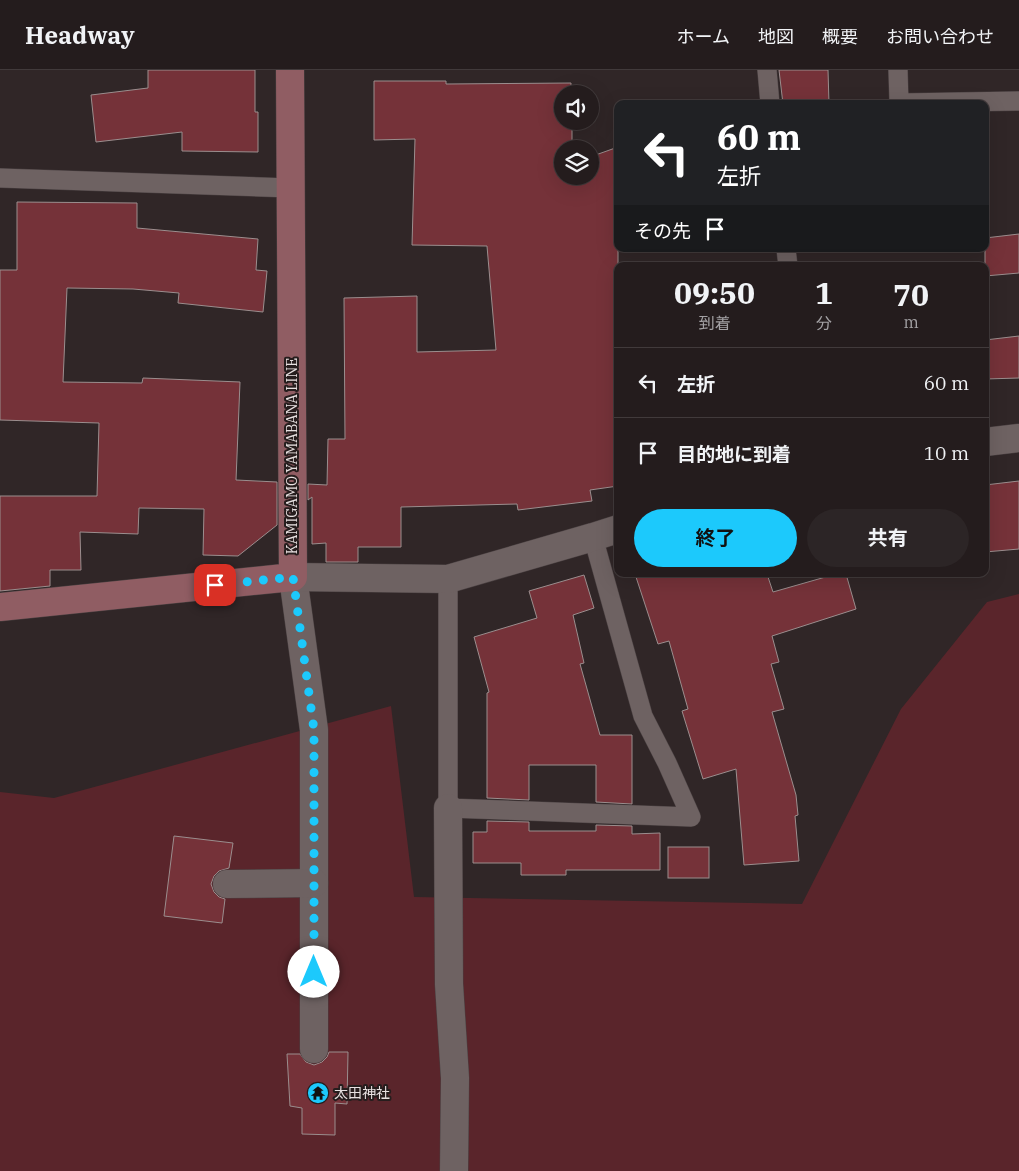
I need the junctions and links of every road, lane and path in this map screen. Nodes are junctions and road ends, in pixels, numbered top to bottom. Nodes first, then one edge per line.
1 (290, 70) edge
2 (767, 70) edge
3 (898, 70) edge
4 (770, 100) edge
5 (899, 100) edge
6 (1019, 101) edge
7 (989, 102) edge
8 (0, 178) edge
9 (291, 188) junction
10 (1019, 438) edge
11 (989, 442) edge
12 (605, 533) edge
13 (614, 576) edge
14 (293, 577) junction
15 (614, 577) edge
16 (448, 579) junction
17 (0, 607) edge
18 (448, 808) junction
19 (314, 883) junction
20 (227, 884) dead end
21 (314, 1049) dead end
22 (454, 1171) edge

1 - 9 main road, KAMIGAMO YAMABANA LINE
2 - 4 lane
3 - 5 lane
6 - 7 lane
8 - 9 lane
9 - 14 main road, KAMIGAMO YAMABANA LINE
10 - 11 street
12 - 13 lane
12 - 16 street
14 - 16 street
14 - 17 main road
14 - 19 street
15 - 18 lane
16 - 18 lane
18 - 22 street
19 - 20 street
19 - 21 street

